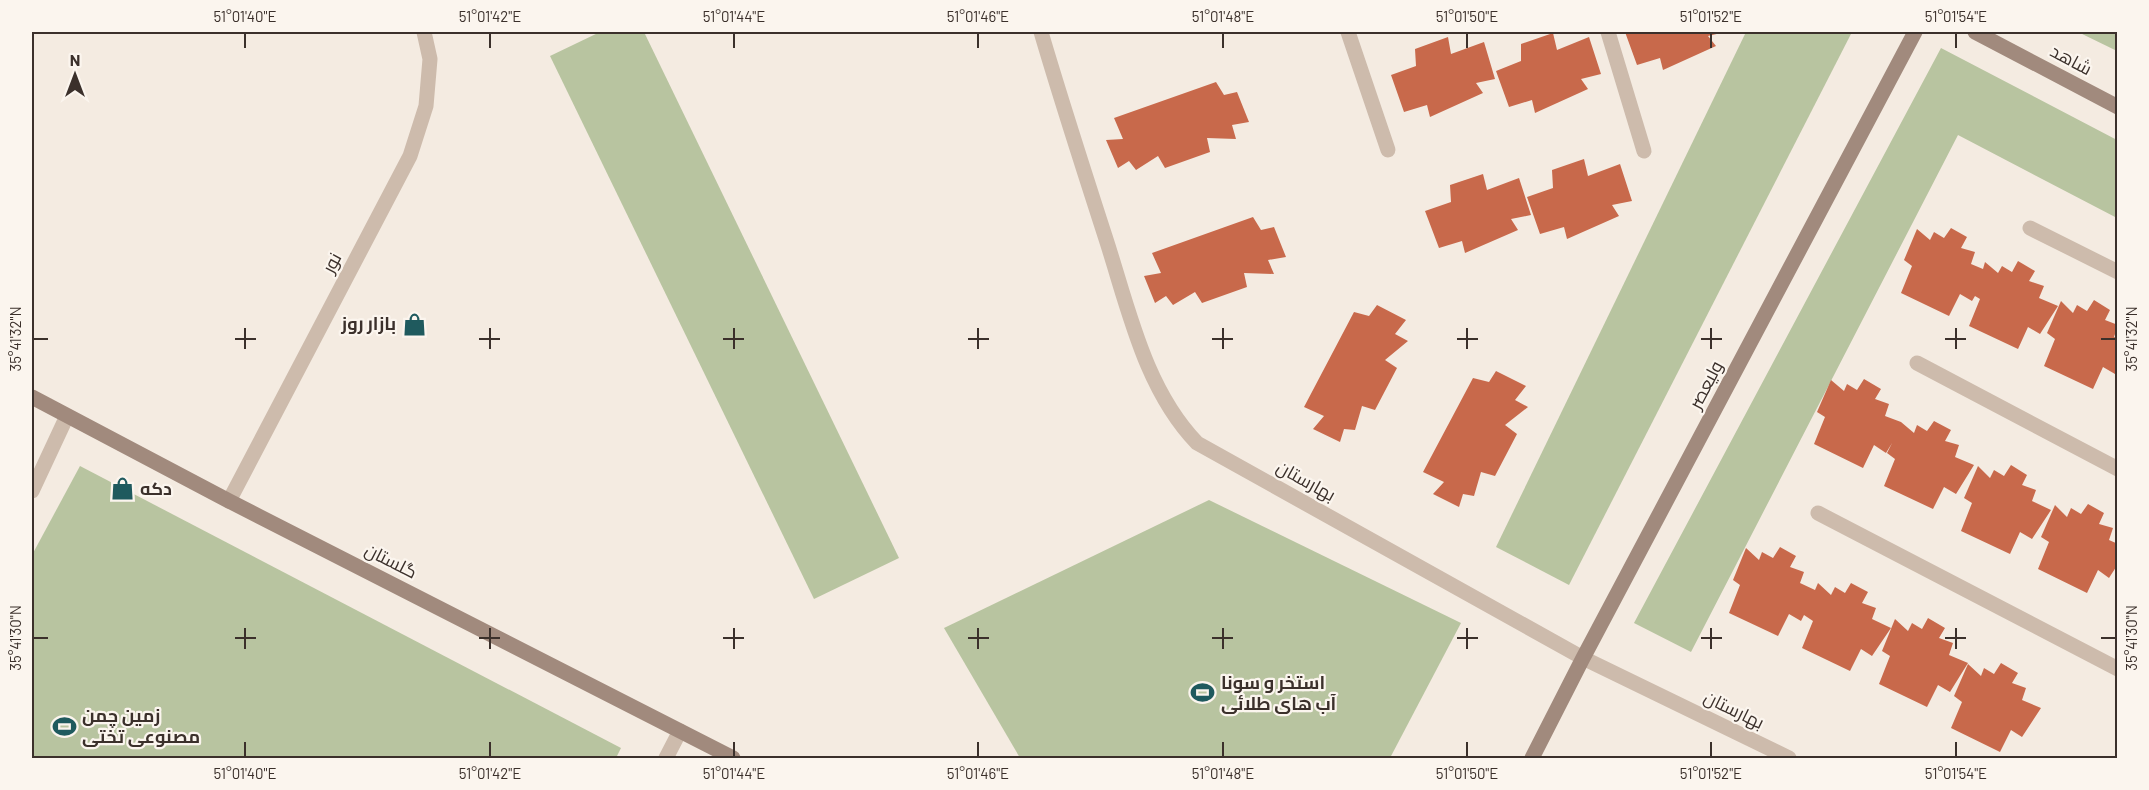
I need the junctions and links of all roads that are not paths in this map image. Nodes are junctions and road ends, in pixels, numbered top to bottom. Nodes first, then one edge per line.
1 (424, 32) edge
2 (1041, 32) edge
3 (1348, 32) edge
4 (1608, 32) edge
5 (1915, 32) edge
6 (1975, 32) edge
7 (2118, 107) edge
8 (1388, 150) dead end
9 (1644, 151) dead end
10 (2030, 228) dead end
11 (2118, 272) edge
12 (1917, 363) dead end
13 (32, 397) edge
14 (67, 416) junction
15 (2118, 470) edge
16 (32, 491) edge
17 (230, 501) junction
18 (1818, 513) dead end
19 (1583, 658) junction
20 (2118, 669) edge
21 (680, 731) junction
22 (666, 759) edge
23 (733, 759) edge
24 (1532, 759) edge
25 (1789, 759) edge

1 - 17 street, نور
2 - 19 street, بهارستان
3 - 8 street
4 - 9 street
5 - 19 main road, ولیعصر
6 - 7 main road, شاهد
10 - 11 street
12 - 15 street
13 - 14 main road, گلستان
14 - 16 street
14 - 17 main road, گلستان
17 - 21 main road, گلستان
18 - 20 street
19 - 24 main road, ولیعصر
19 - 25 street, بهارستان
21 - 22 street
21 - 23 main road, گلستان

